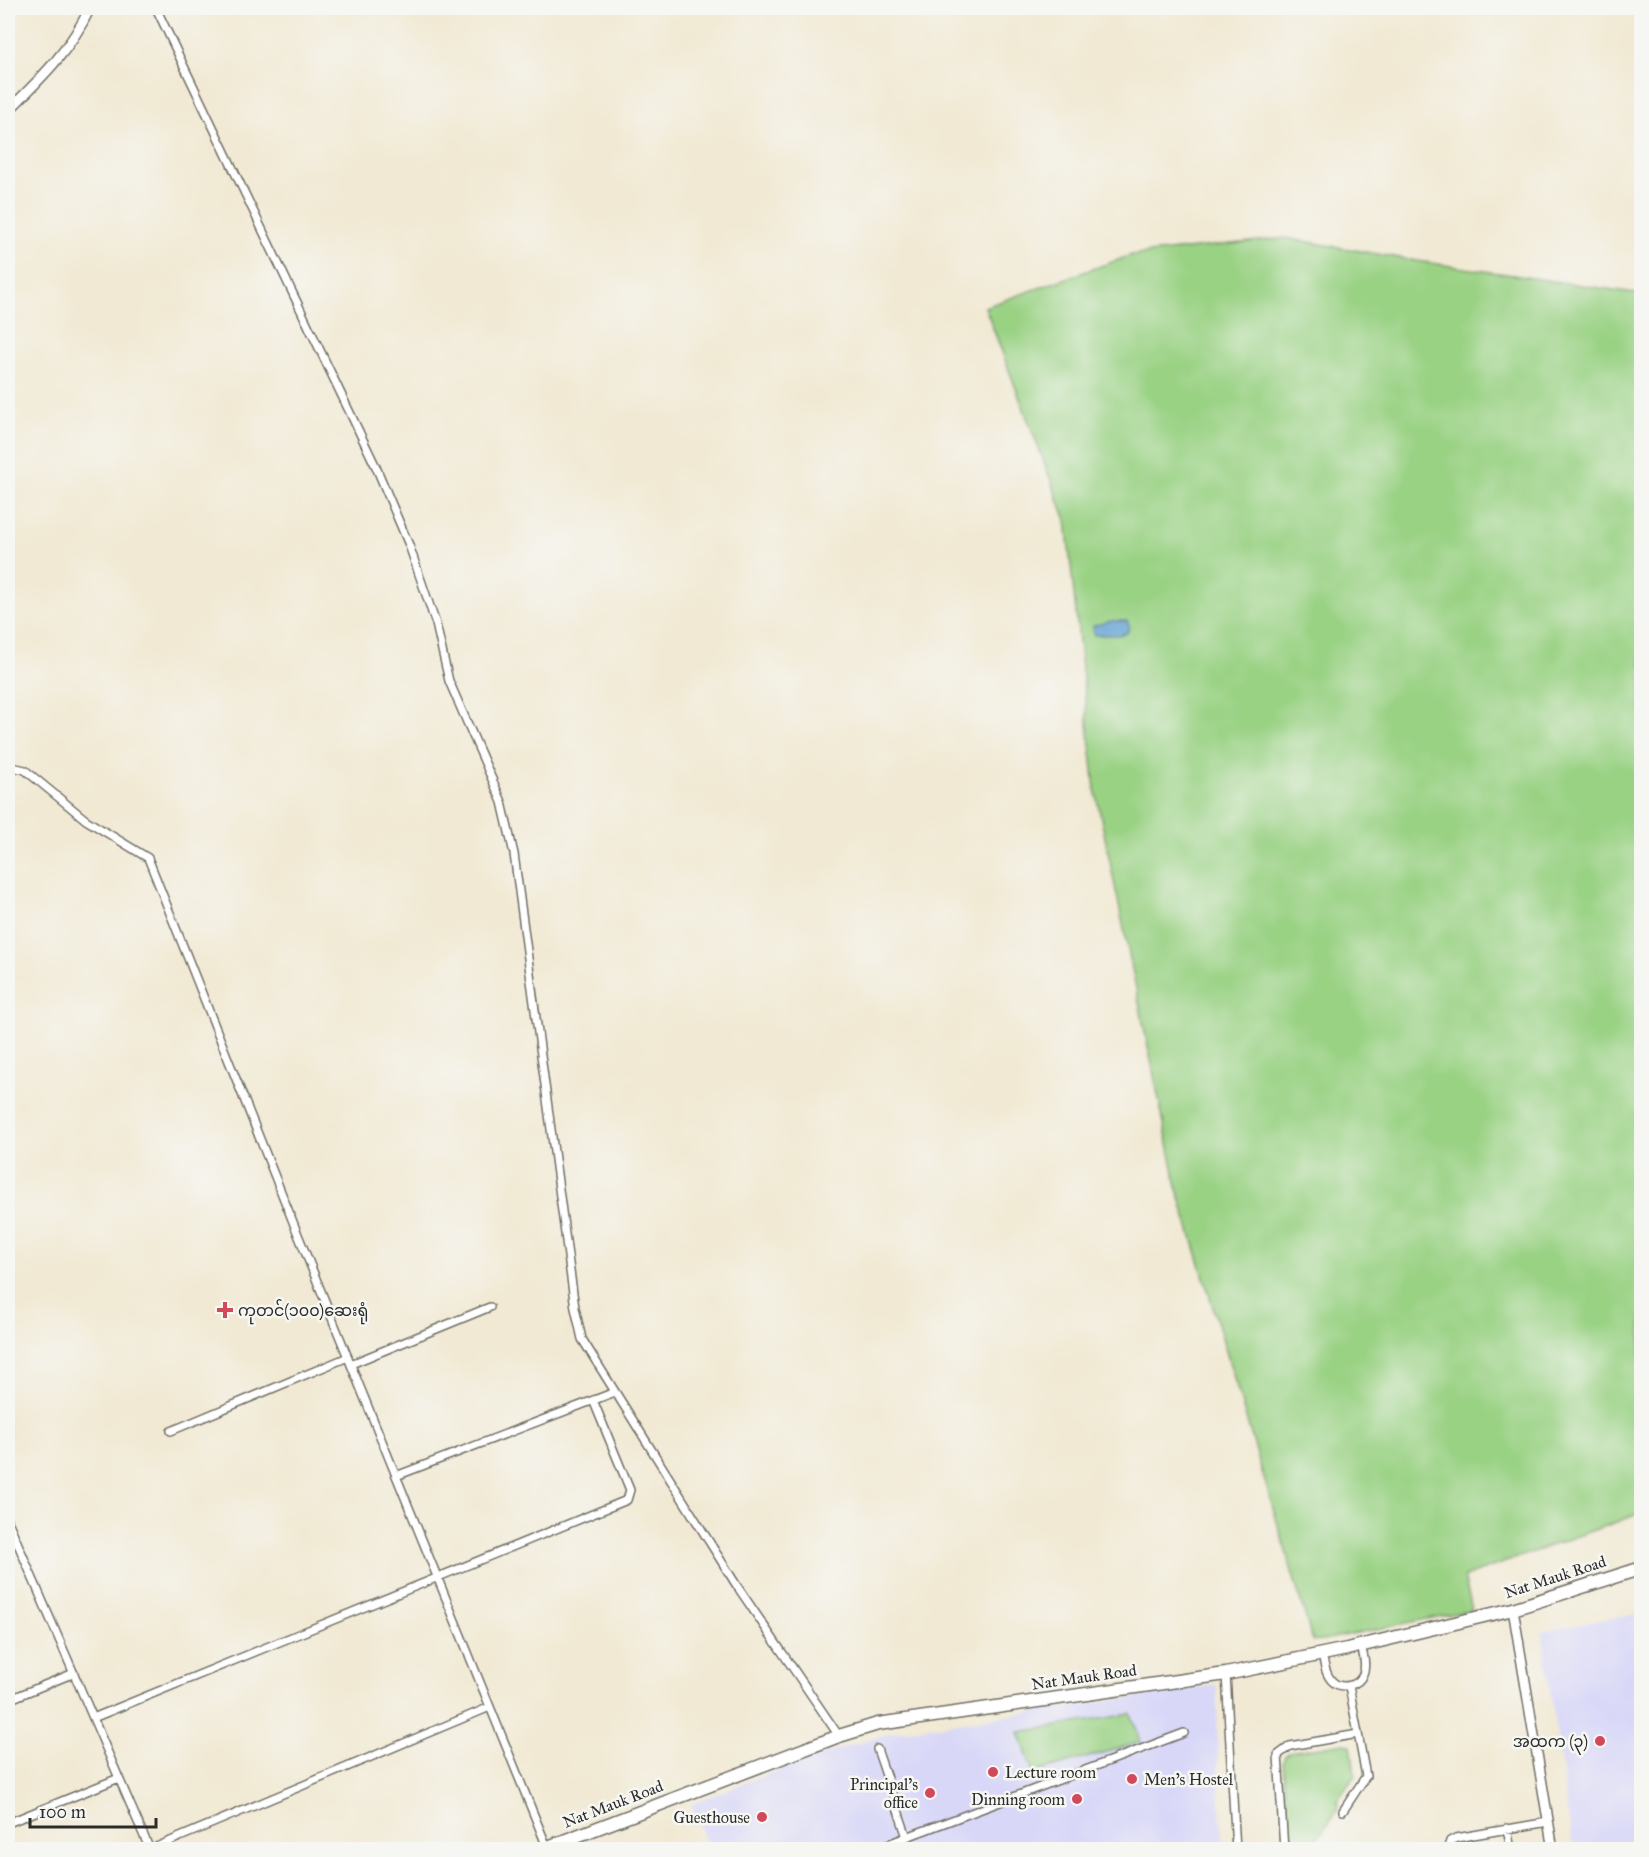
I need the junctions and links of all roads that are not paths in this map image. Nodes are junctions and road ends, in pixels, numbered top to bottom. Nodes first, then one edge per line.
1 (90, 8) edge
2 (156, 8) edge
3 (8, 111) edge
4 (8, 766) edge
5 (490, 1307) dead end
6 (349, 1360) junction
7 (615, 1392) junction
8 (593, 1400) junction
9 (171, 1431) dead end
10 (396, 1476) junction
11 (8, 1521) edge
12 (1641, 1568) edge
13 (438, 1577) junction
14 (1513, 1609) junction
15 (1361, 1646) junction
16 (1322, 1654) junction
17 (74, 1673) junction
18 (1226, 1674) junction
19 (1349, 1686) junction
20 (8, 1700) edge
21 (490, 1707) junction
22 (93, 1718) junction
23 (1184, 1733) dead end
24 (1358, 1734) junction
25 (839, 1736) junction
26 (877, 1749) dead end
27 (119, 1778) junction
28 (1343, 1811) dead end
29 (1548, 1822) junction
30 (8, 1823) edge
31 (1507, 1828) junction
32 (907, 1837) junction
33 (543, 1848) edge
34 (150, 1849) edge
35 (872, 1850) edge
36 (1236, 1850) edge
37 (1284, 1850) edge
38 (1447, 1850) edge
39 (1511, 1850) edge
40 (1553, 1850) edge

1 - 3 street
2 - 7 street
4 - 6 street
5 - 6 street
6 - 9 street
6 - 10 street
7 - 8 street
7 - 25 street
8 - 10 street
8 - 13 street
10 - 13 street
11 - 17 street
12 - 14 highway, Nat Mauk Road
13 - 21 street
13 - 22 street
14 - 15 highway, Nat Mauk Road
14 - 29 street
15 - 16 highway, Nat Mauk Road
15 - 19 street
16 - 18 highway, Nat Mauk Road
16 - 19 street
17 - 20 street
17 - 22 street
18 - 25 highway, Nat Mauk Road
18 - 36 street
19 - 24 street
21 - 33 street
21 - 34 street
22 - 27 street
23 - 32 street
24 - 28 street
24 - 37 street
25 - 33 highway, Nat Mauk Road
26 - 32 street
27 - 30 street
27 - 34 street
29 - 31 street
29 - 40 street
31 - 38 street
31 - 39 street
32 - 35 street

